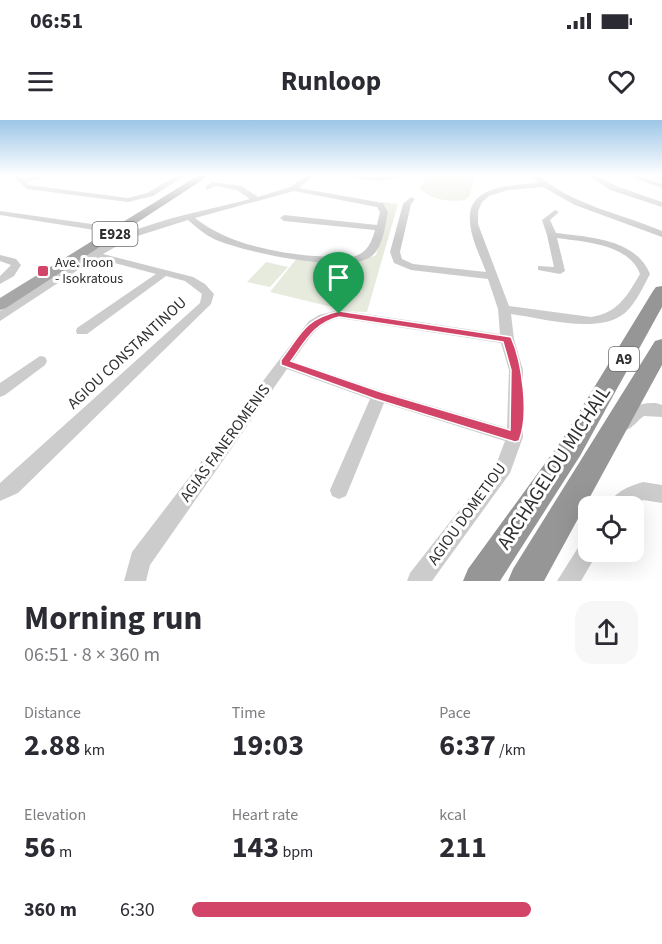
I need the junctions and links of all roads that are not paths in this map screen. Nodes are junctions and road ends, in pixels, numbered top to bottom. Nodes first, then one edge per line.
1 (96, 197) edge
2 (147, 197) edge
3 (181, 197) edge
4 (251, 197) edge
5 (268, 197) edge
6 (334, 197) edge
7 (486, 197) edge
8 (566, 197) edge
9 (638, 197) edge
10 (411, 199) dead end
11 (257, 200) junction
12 (662, 205) edge
13 (555, 212) dead end
14 (0, 213) edge
15 (189, 217) junction
16 (285, 218) dead end
17 (628, 221) junction
18 (379, 228) junction
19 (662, 229) edge
20 (120, 231) junction
21 (662, 234) edge
22 (552, 235) junction
23 (93, 255) junction
24 (0, 258) edge
25 (542, 268) dead end
26 (164, 273) junction
27 (493, 276) junction
28 (0, 281) edge
29 (662, 291) edge
30 (0, 302) edge
31 (504, 309) junction
32 (0, 317) edge
33 (82, 331) dead end
34 (507, 339) junction
35 (662, 346) edge
36 (40, 361) dead end
37 (284, 363) junction
38 (0, 391) edge
39 (379, 396) junction
40 (662, 411) edge
41 (515, 437) junction
42 (606, 448) junction
43 (339, 490) dead end
44 (0, 492) edge
45 (662, 494) edge
46 (628, 496) edge
47 (580, 562) edge
48 (135, 581) edge
49 (418, 581) edge
50 (480, 581) edge
51 (525, 581) edge
52 (568, 581) edge

1 - 2 street
3 - 20 main road, E928
4 - 11 street
5 - 11 street
6 - 18 street
7 - 27 street, AGIOU DOMETIOU
8 - 17 street
9 - 12 street
10 - 27 street
11 - 15 street
13 - 22 street
14 - 20 street
15 - 18 street
15 - 23 street
16 - 18 street
17 - 19 street
17 - 21 street
20 - 30 main road, E928
22 - 25 street
22 - 31 street
23 - 26 street, AGIOU CONSTANTINOU
23 - 32 street
24 - 28 street
26 - 33 street
26 - 44 street, AGIOU CONSTANTINOU
27 - 31 street, AGIOU DOMETIOU
29 - 50 highway, ARCHAGELOU MICHAIL / A9
31 - 34 street, AGIOU DOMETIOU
34 - 37 street, AGIAS FANEROMENIS
34 - 41 street, AGIOU DOMETIOU
35 - 42 highway, ARCHAGELOU MICHAIL / A9
36 - 38 street
37 - 39 street
37 - 48 street, AGIAS FANEROMENIS
39 - 41 street
39 - 43 street
40 - 42 street
41 - 49 street, AGIOU DOMETIOU
42 - 51 highway, ARCHAGELOU MICHAIL / A9
45 - 46 street
47 - 52 street

